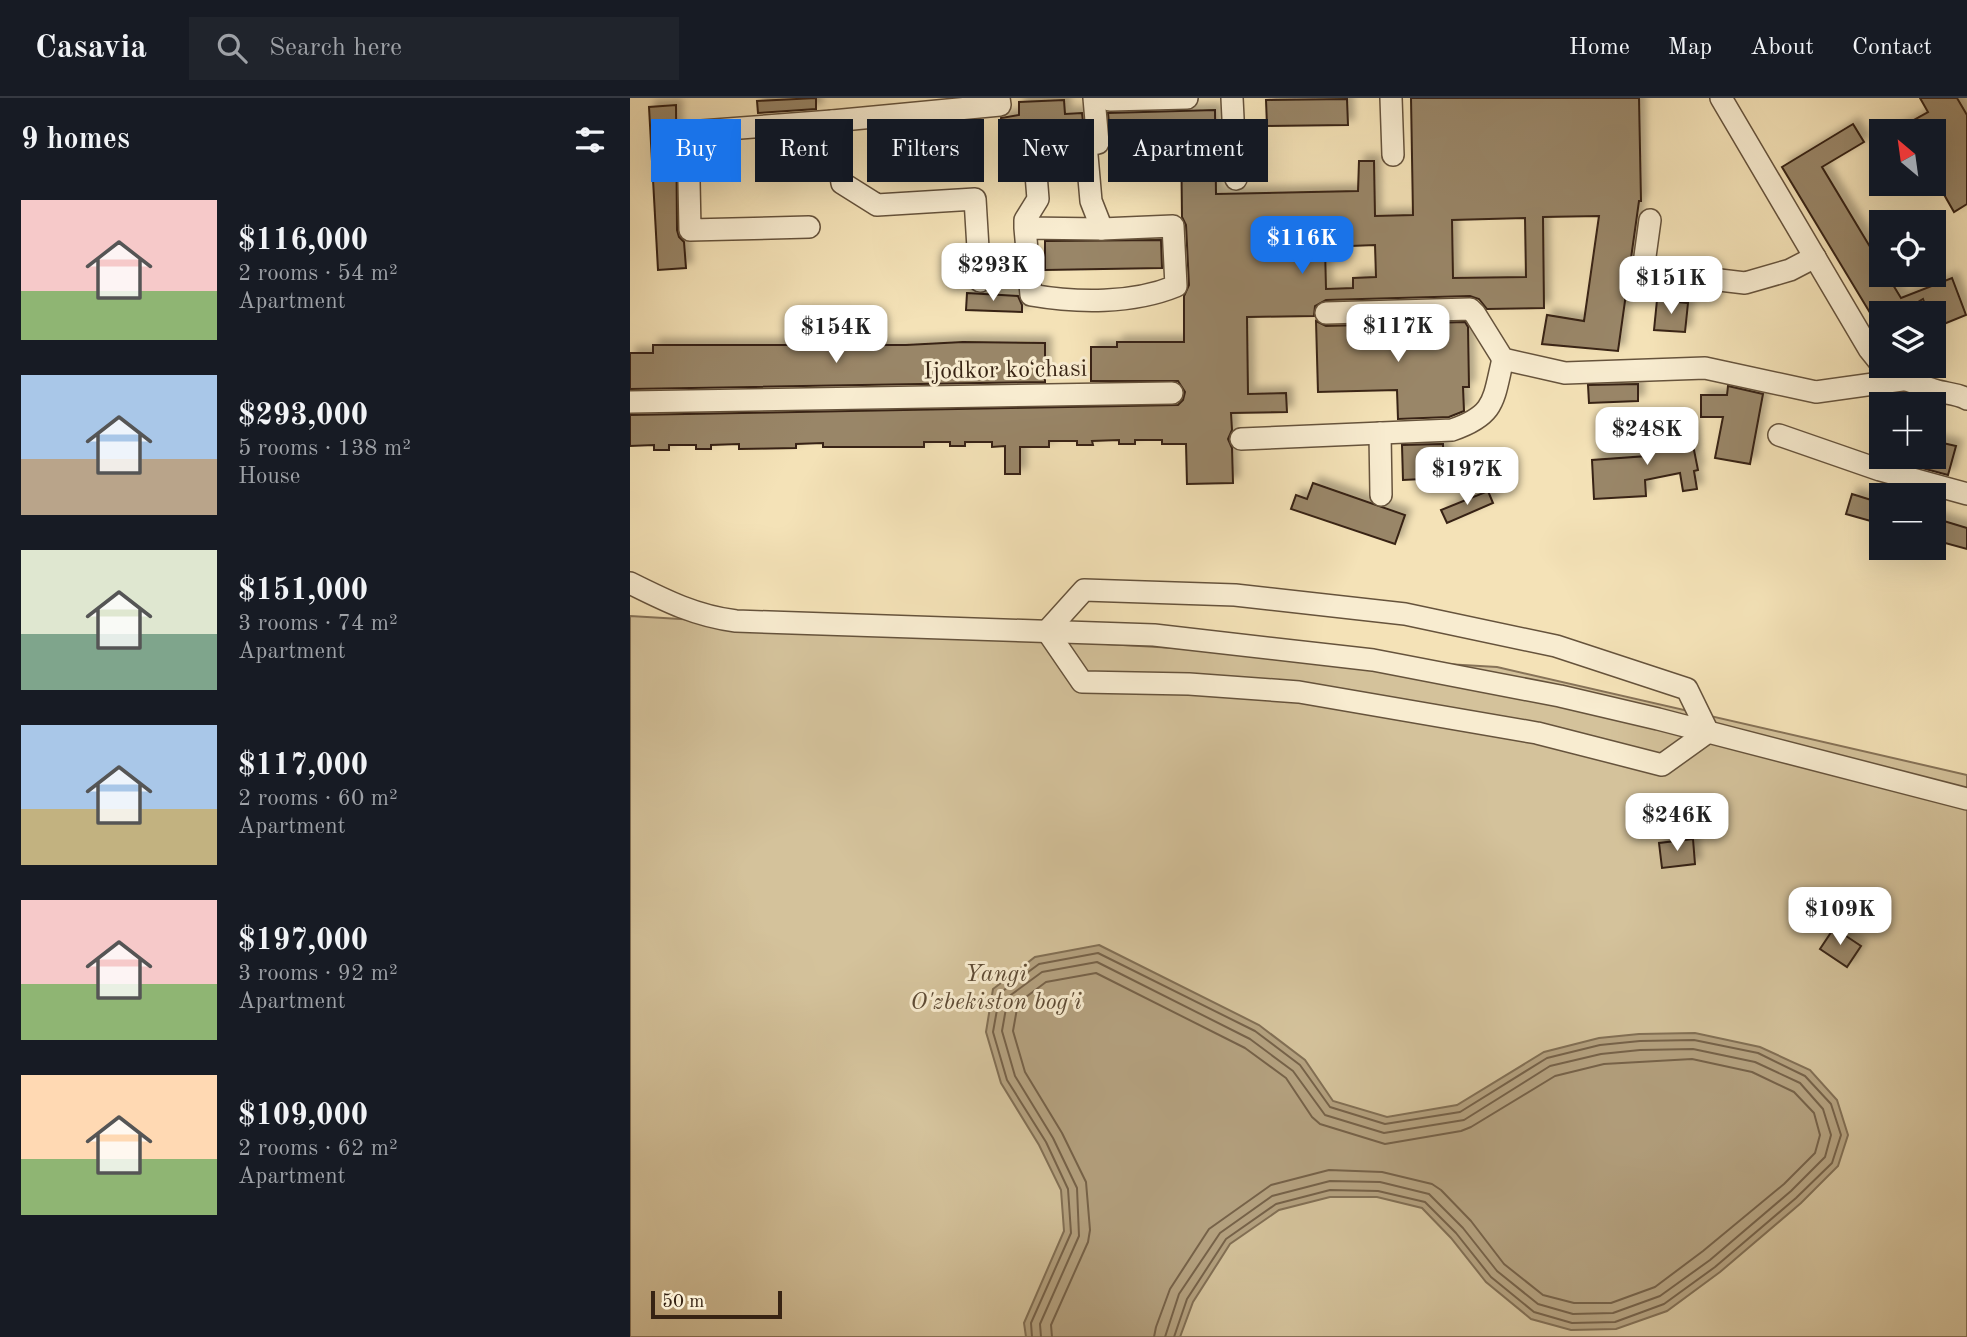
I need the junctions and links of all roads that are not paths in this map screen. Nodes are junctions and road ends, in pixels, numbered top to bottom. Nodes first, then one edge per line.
1 (999, 98) edge
2 (1094, 98) edge
3 (1110, 98) edge
4 (1187, 98) edge
5 (1232, 98) edge
6 (1391, 98) edge
7 (1721, 98) edge
8 (853, 119) edge
9 (1233, 119) edge
10 (755, 127) edge
11 (1094, 144) edge
12 (1393, 155) dead end
13 (842, 182) edge
14 (1037, 182) edge
15 (1089, 182) edge
16 (1650, 220) dead end
17 (808, 227) dead end
18 (1025, 228) junction
19 (1102, 229) junction
20 (1815, 257) junction
21 (981, 281) dead end
22 (1326, 313) dead end
23 (1869, 349) edge
24 (1503, 359) junction
25 (1903, 378) edge
26 (1909, 379) junction
27 (1172, 393) dead end
28 (1967, 399) edge
29 (630, 402) edge
30 (1380, 433) junction
31 (1779, 435) dead end
32 (1241, 439) dead end
33 (1381, 495) dead end
34 (1965, 501) edge
35 (630, 583) edge
36 (1047, 631) junction
37 (1708, 732) junction
38 (1967, 799) edge

1 - 8 lane
2 - 11 lane
3 - 4 lane
5 - 9 lane
6 - 12 lane
7 - 20 lane
10 - 17 lane
13 - 21 lane
14 - 18 lane
15 - 19 lane
16 - 20 lane
18 - 19 lane
18 - 19 lane
20 - 23 lane
22 - 24 lane
24 - 26 lane
24 - 30 lane
25 - 26 lane
26 - 28 lane
27 - 29 lane, Ijodkor koʻchasi
30 - 32 lane
30 - 33 lane
31 - 34 lane
35 - 36 lane
36 - 37 lane
36 - 37 lane
36 - 37 lane
37 - 38 lane

